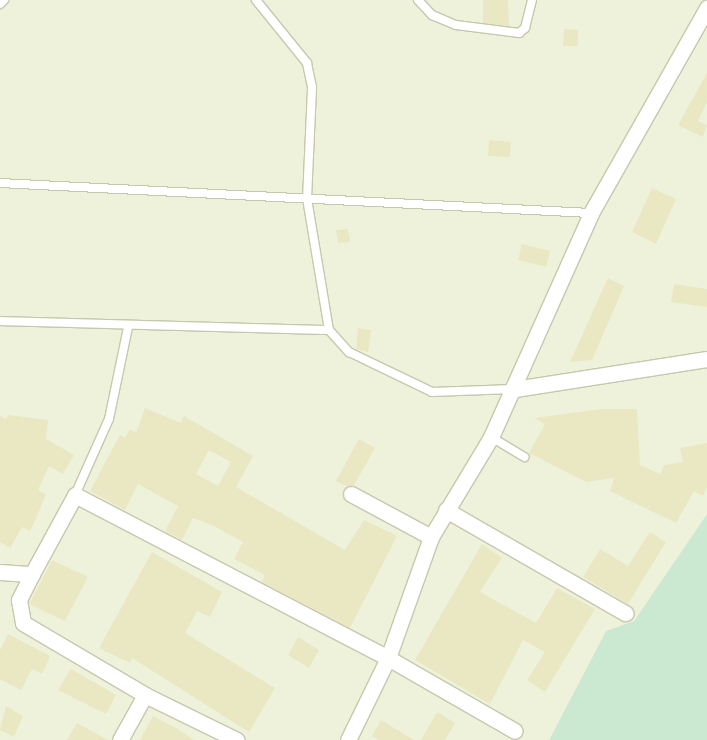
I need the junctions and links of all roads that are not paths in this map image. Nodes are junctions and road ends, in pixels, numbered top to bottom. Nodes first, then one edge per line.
1 (4, 0) edge
2 (256, 0) edge
3 (418, 0) edge
4 (532, 0) edge
5 (0, 4) edge
6 (707, 8) edge
7 (0, 183) edge
8 (307, 199) junction
9 (591, 213) junction
10 (0, 321) edge
11 (128, 327) junction
12 (329, 330) junction
13 (707, 359) edge
14 (515, 389) junction
15 (491, 437) junction
16 (524, 456) dead end
17 (351, 494) dead end
18 (75, 495) junction
19 (446, 510) junction
20 (431, 537) junction
21 (0, 572) edge
22 (32, 574) junction
23 (626, 613) dead end
24 (388, 658) junction
25 (145, 695) junction
26 (515, 731) dead end
27 (120, 740) edge
28 (237, 740) edge
29 (348, 740) edge

1 - 5 lane
2 - 8 lane
3 - 4 lane
6 - 9 street
7 - 8 lane
8 - 9 lane
8 - 12 lane
9 - 14 street
10 - 11 lane
11 - 12 lane
11 - 18 lane
12 - 14 lane
13 - 14 street
14 - 15 street
15 - 16 lane
15 - 19 street
17 - 20 street
18 - 22 street
18 - 24 street
19 - 20 street
19 - 23 street
20 - 24 street
21 - 22 street
22 - 25 street
24 - 26 street
24 - 29 street
25 - 27 street
25 - 28 street

